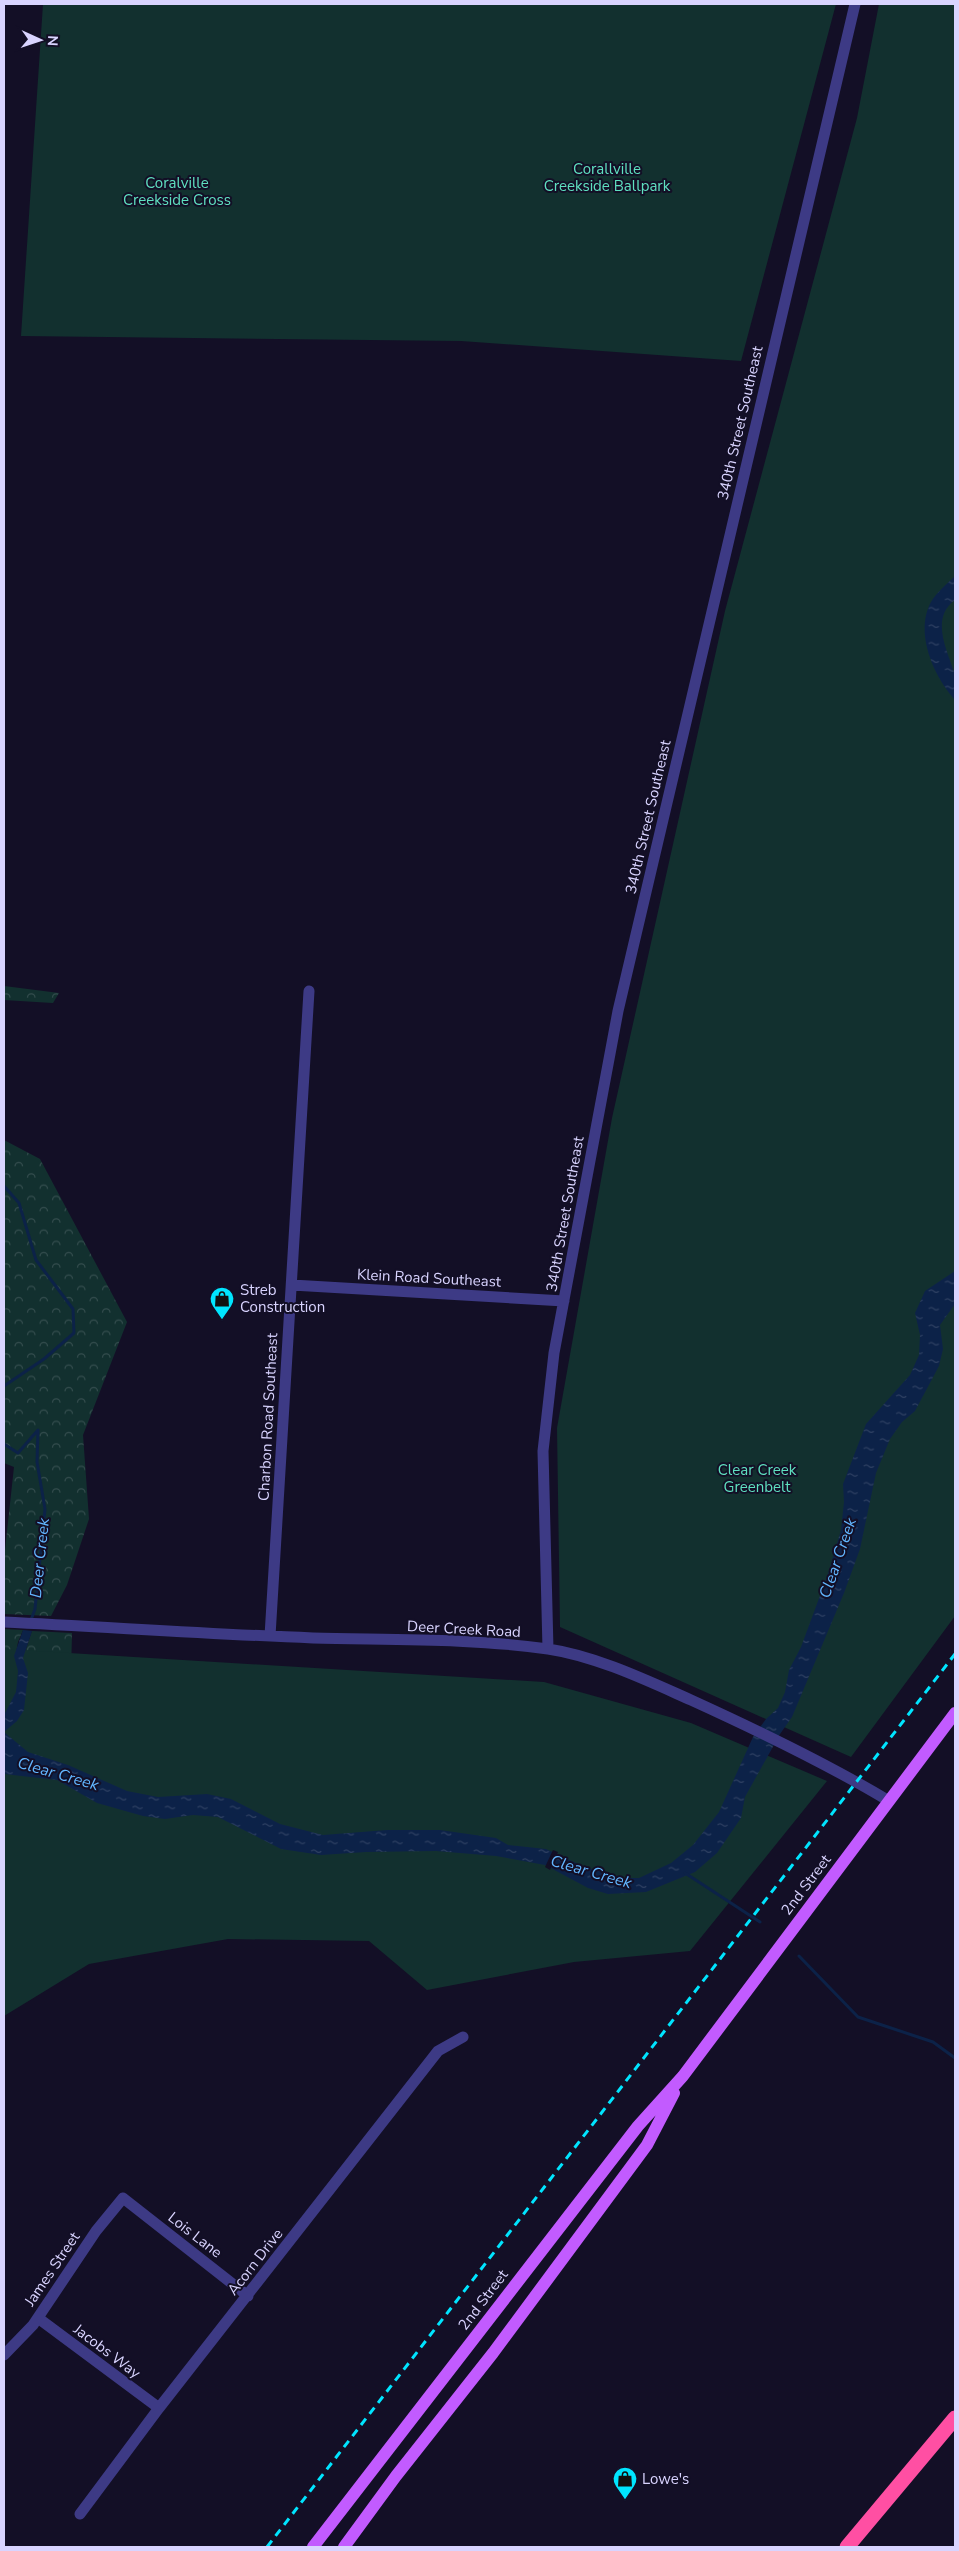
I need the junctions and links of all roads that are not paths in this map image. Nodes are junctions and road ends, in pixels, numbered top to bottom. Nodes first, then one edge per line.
1 (855, 4) edge
2 (309, 991) dead end
3 (292, 1285) junction
4 (564, 1300) junction
5 (4, 1622) edge
6 (270, 1636) junction
7 (548, 1649) junction
8 (955, 1713) edge
9 (889, 1801) junction
10 (463, 2037) dead end
11 (683, 2076) junction
12 (123, 2198) joint
13 (248, 2296) junction
14 (38, 2318) junction
15 (4, 2355) edge
16 (158, 2408) junction
17 (955, 2418) edge
18 (80, 2514) dead end
19 (313, 2547) edge
20 (344, 2547) edge
21 (847, 2547) edge

1 - 4 street, 340th Street Southeast
2 - 3 street, Charbon Road Southeast
3 - 4 street, Klein Road Southeast
3 - 6 street, Charbon Road Southeast
4 - 7 street, 340th Street Southeast
5 - 6 street, Deer Creek Road
6 - 7 street, Deer Creek Road
7 - 9 street, Deer Creek Road
8 - 9 main road, 2nd Street
9 - 11 main road, 2nd Street
10 - 13 street, Acorn Drive
11 - 19 main road, 2nd Street
11 - 20 main road, 2nd Street
12 - 13 street, Lois Lane
12 - 14 street, James Street
13 - 16 street, Acorn Drive
14 - 15 street, James Street
14 - 16 street, Jacobs Way
16 - 18 street, Acorn Drive
17 - 21 highway

